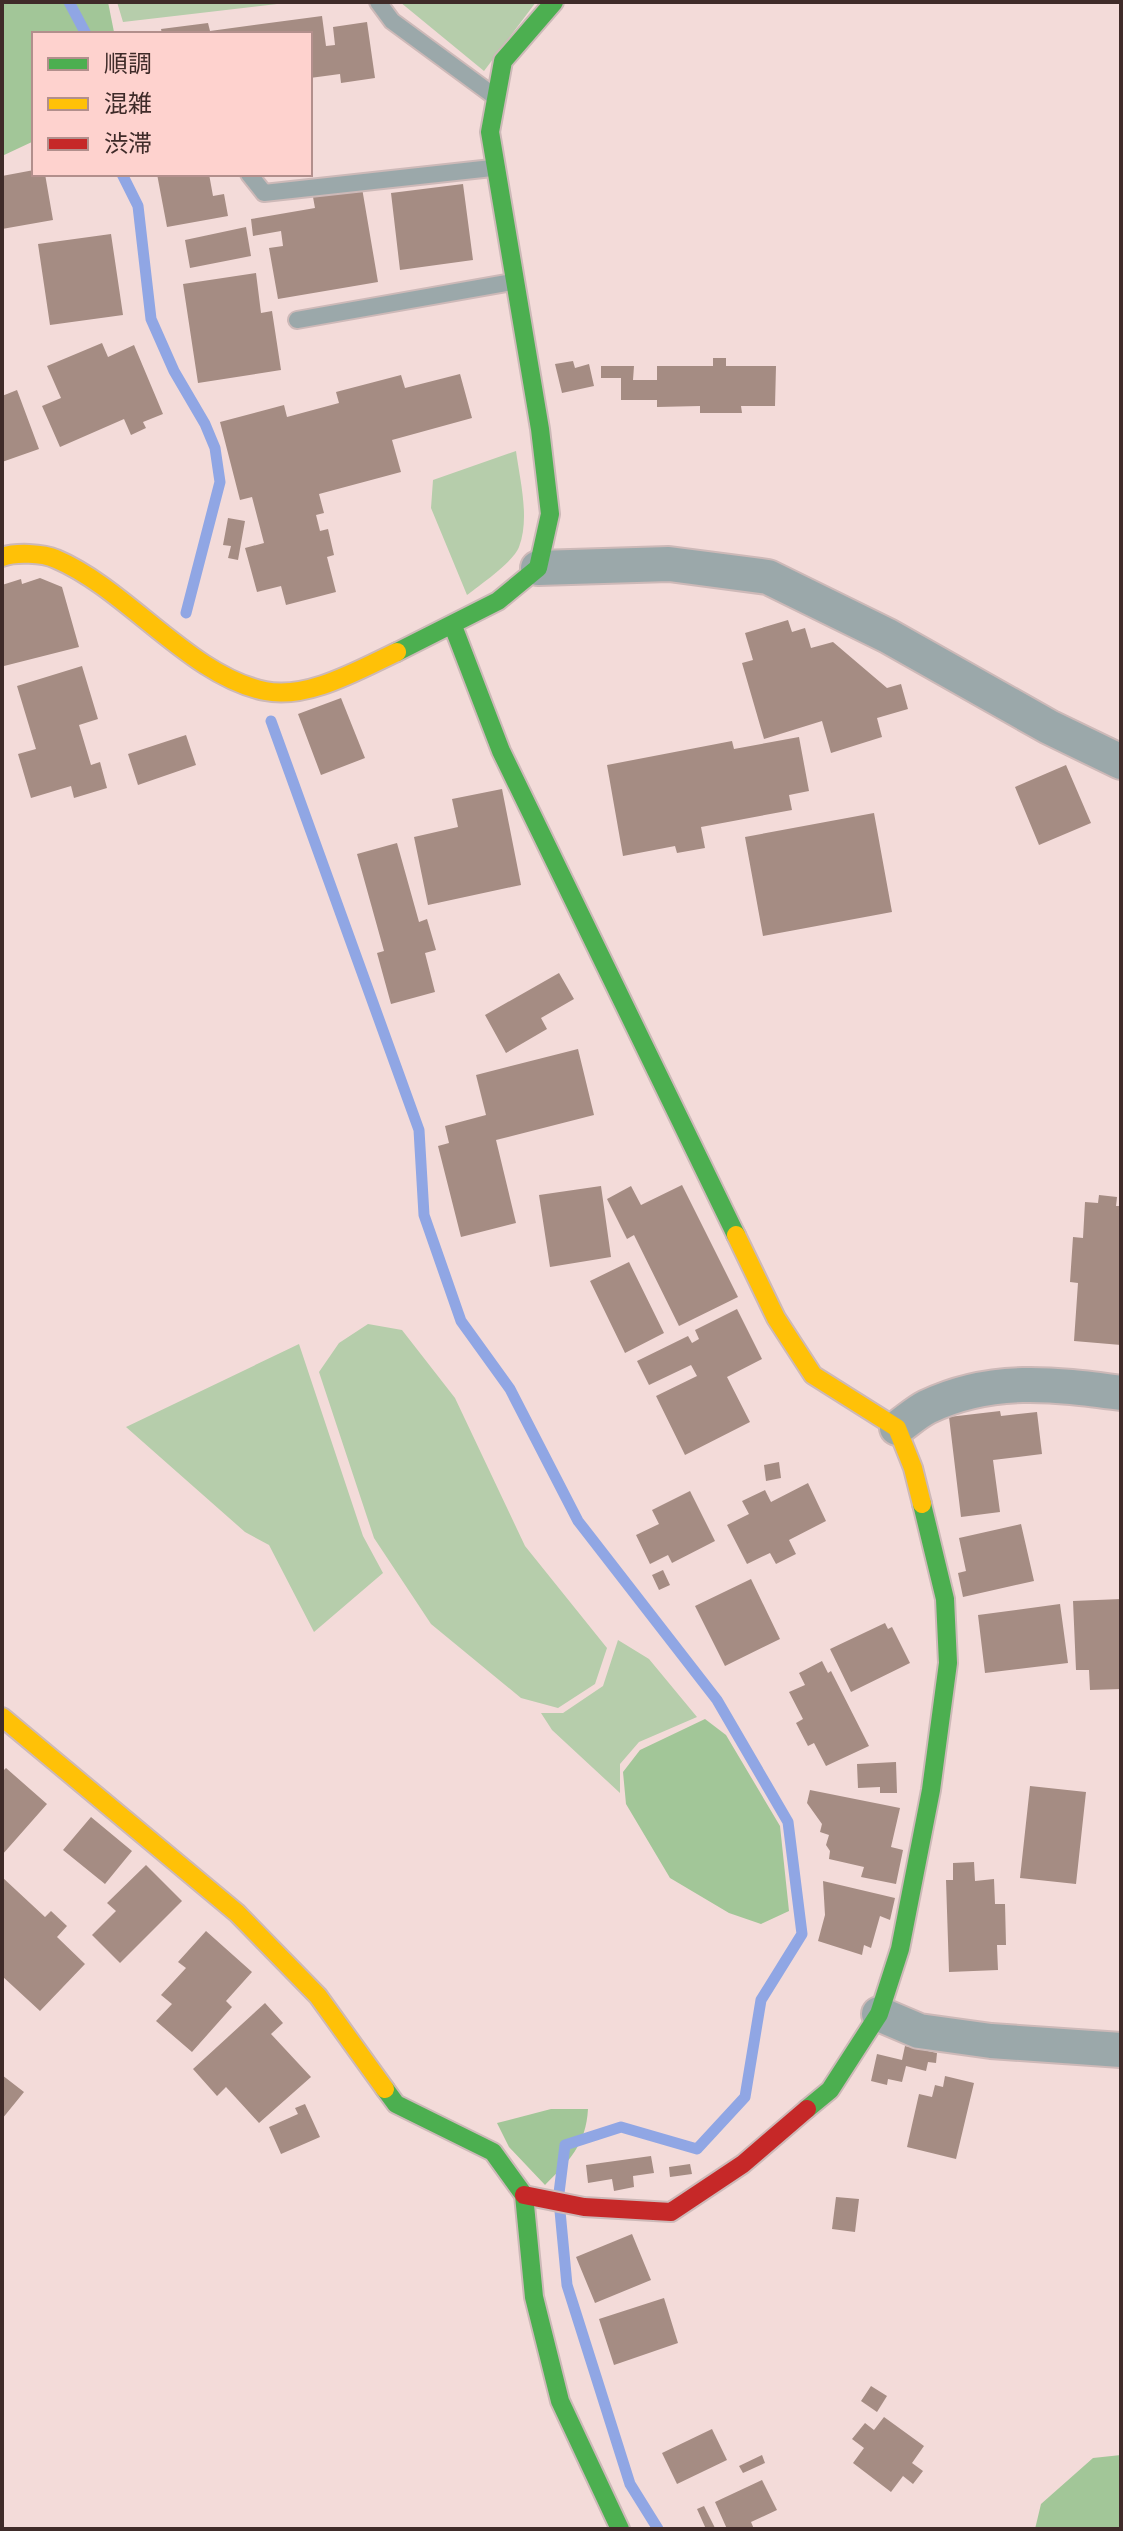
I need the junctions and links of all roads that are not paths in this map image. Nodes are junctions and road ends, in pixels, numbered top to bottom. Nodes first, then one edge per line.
1 (378, 2) edge
2 (554, 2) edge
3 (496, 97) junction
4 (495, 168) junction
5 (251, 176) edge
6 (514, 281) junction
7 (297, 320) dead end
8 (2, 557) edge
9 (538, 568) junction
10 (453, 626) junction
11 (1121, 762) edge
12 (1121, 1393) edge
13 (897, 1428) junction
14 (2, 1717) edge
15 (879, 2014) junction
16 (1121, 2050) edge
17 (532, 2197) junction
18 (620, 2529) edge

1 - 3 lane
2 - 3 street
3 - 4 street
4 - 5 lane
4 - 6 street
6 - 7 lane
6 - 9 street
8 - 10 street
9 - 10 street
9 - 11 street
10 - 13 street
12 - 13 street
13 - 15 street
14 - 17 street
15 - 16 street
15 - 17 street
17 - 18 street

